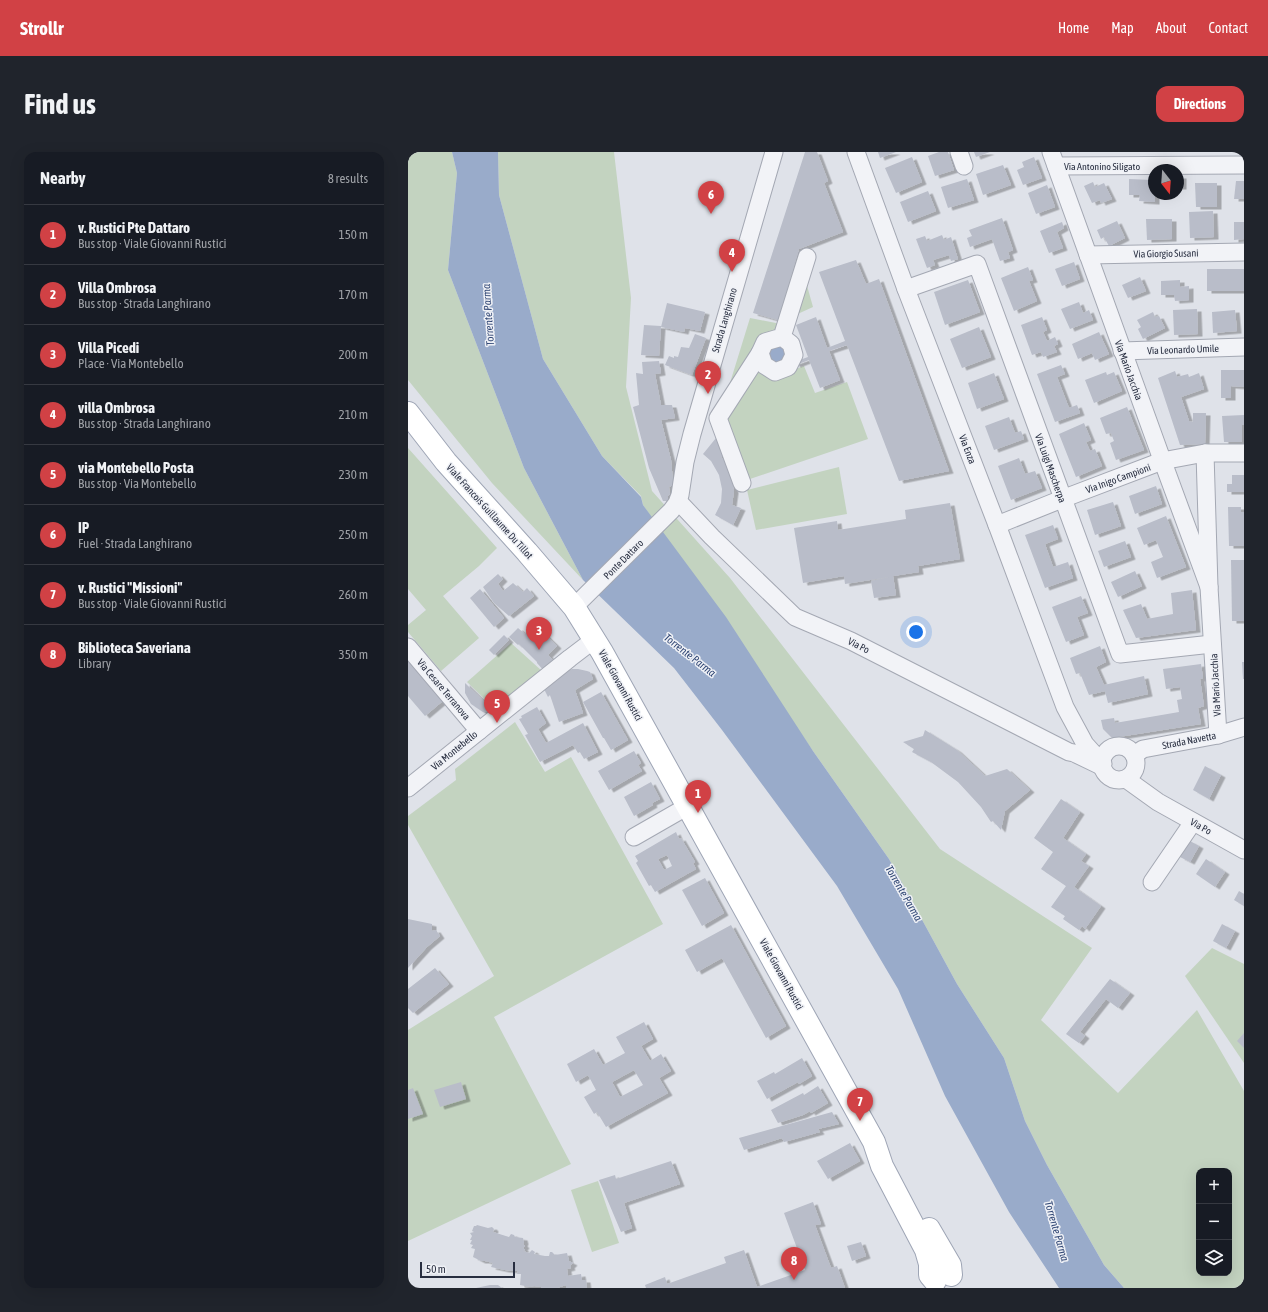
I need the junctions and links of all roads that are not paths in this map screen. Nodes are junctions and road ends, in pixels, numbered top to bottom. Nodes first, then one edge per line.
1 (774, 152) edge
2 (856, 152) edge
3 (1054, 159) edge
4 (1244, 165) edge
5 (1244, 252) edge
6 (1088, 255) junction
7 (807, 257) dead end
8 (906, 289) junction
9 (782, 337) junction
10 (1244, 347) edge
11 (1122, 351) junction
12 (760, 353) junction
13 (408, 413) edge
14 (1205, 453) junction
15 (1244, 453) edge
16 (1162, 462) junction
17 (742, 482) dead end
18 (1062, 499) junction
19 (675, 506) junction
20 (997, 525) junction
21 (1209, 587) junction
22 (581, 600) junction
23 (595, 639) junction
24 (1212, 644) junction
25 (408, 646) edge
26 (1244, 727) edge
27 (479, 731) junction
28 (1218, 735) junction
29 (1082, 739) junction
30 (1069, 752) junction
31 (1105, 760) junction
32 (1131, 768) junction
33 (408, 788) edge
34 (688, 806) junction
35 (1193, 822) junction
36 (634, 837) dead end
37 (1244, 850) edge
38 (1152, 882) dead end
39 (942, 1284) edge

1 - 19 street, Strada Langhirano
2 - 8 street, Via Enza
3 - 4 street, Via Antonino Siligato
3 - 6 street, Via Mario Jacchia
5 - 6 street, Via Giorgio Susani
6 - 11 street, Via Mario Jacchia
7 - 9 street
8 - 18 street, Via Luigi Mascherpa
8 - 20 street, Via Enza
9 - 12 street
9 - 12 street
10 - 11 street, Via Leonardo Umile
11 - 16 street, Via Mario Jacchia
12 - 17 street
13 - 22 main road, Viale Francois Guillaume Du Tillot
14 - 15 street, Via Inigo Campioni
14 - 16 street, Via Inigo Campioni
14 - 21 street, Via Mario Jacchia
16 - 18 street, Via Inigo Campioni
16 - 21 street, Via Mario Jacchia
18 - 20 street, Via Inigo Campioni
18 - 24 street, Via Luigi Mascherpa
19 - 22 street, Ponte Dattaro
19 - 30 street, Via Po
20 - 29 street, Via Enza
21 - 24 street, Via Mario Jacchia
22 - 23 main road, Viale Giovanni Rustici
23 - 27 street, Via Montebello
23 - 34 main road, Viale Giovanni Rustici
24 - 28 street, Via Mario Jacchia
25 - 27 street, Via Cesare Terranova
26 - 28 street, Strada Navetta
27 - 33 street, Via Montebello
28 - 32 street, Strada Navetta
29 - 30 street
29 - 31 street, Via Po
30 - 31 street, Via Po
31 - 32 street, Via Po
31 - 32 street, Via Po
32 - 35 street, Via Po
34 - 36 street
34 - 39 main road, Viale Giovanni Rustici
35 - 37 street, Via Po
35 - 38 street

